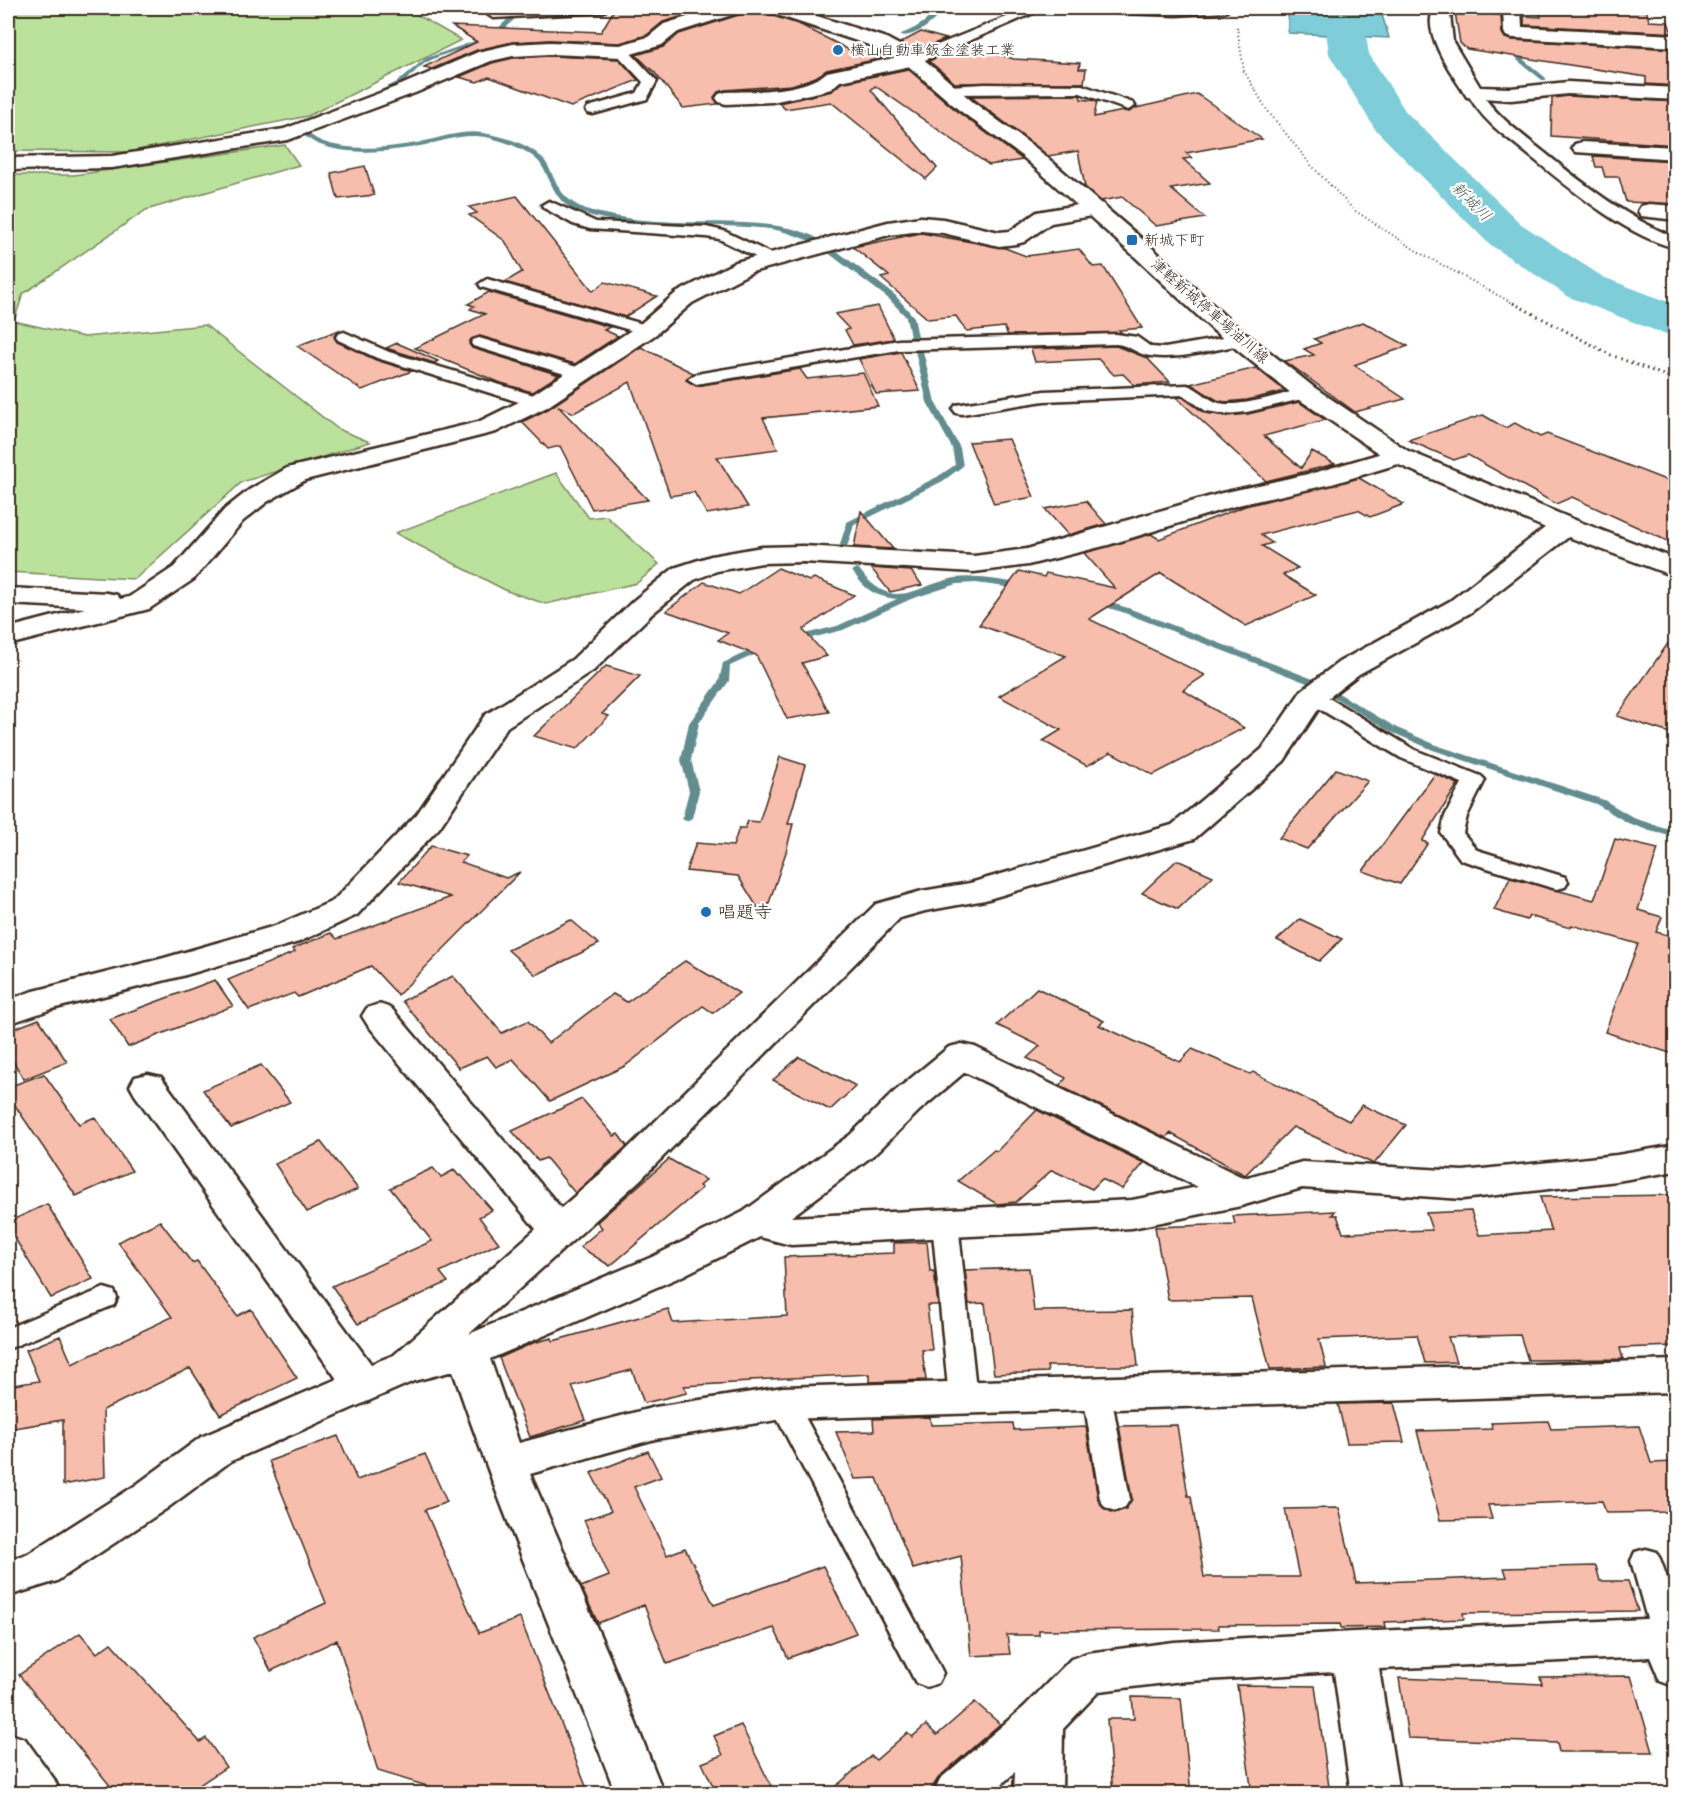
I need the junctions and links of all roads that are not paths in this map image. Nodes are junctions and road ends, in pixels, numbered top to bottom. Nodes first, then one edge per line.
1 (603, 8) edge
2 (734, 8) edge
3 (775, 8) edge
4 (1039, 8) edge
5 (1098, 8) edge
6 (1225, 8) edge
7 (1512, 8) edge
8 (1440, 11) edge
9 (493, 14) dead end
10 (1676, 41) edge
11 (621, 51) junction
12 (912, 60) junction
13 (948, 90) junction
14 (1474, 93) junction
15 (1676, 94) edge
16 (726, 98) dead end
17 (1128, 106) dead end
18 (593, 110) dead end
19 (1582, 148) dead end
20 (1676, 153) edge
21 (8, 164) edge
22 (549, 206) dead end
23 (1095, 208) junction
24 (1648, 211) dead end
25 (1676, 213) edge
26 (1676, 244) edge
27 (771, 259) junction
28 (487, 284) dead end
29 (647, 330) junction
30 (344, 337) dead end
31 (1240, 340) junction
32 (479, 343) dead end
33 (581, 374) junction
34 (696, 380) dead end
35 (1305, 393) junction
36 (537, 402) junction
37 (962, 410) dead end
38 (1399, 456) junction
39 (1565, 526) junction
40 (1676, 569) edge
41 (8, 596) edge
42 (139, 603) junction
43 (8, 637) edge
44 (1312, 696) junction
45 (1557, 882) dead end
46 (8, 1012) edge
47 (380, 1016) dead end
48 (148, 1086) dead end
49 (1676, 1158) edge
50 (1241, 1192) junction
51 (757, 1222) junction
52 (945, 1223) junction
53 (559, 1231) junction
54 (104, 1298) dead end
55 (8, 1339) edge
56 (467, 1352) junction
57 (405, 1367) junction
58 (1676, 1376) edge
59 (364, 1385) junction
60 (1096, 1394) junction
61 (963, 1398) junction
62 (783, 1403) junction
63 (505, 1464) junction
64 (1115, 1499) dead end
65 (1646, 1561) dead end
66 (8, 1578) edge
67 (1354, 1651) junction
68 (1671, 1652) edge
69 (927, 1673) dead end
70 (1040, 1721) junction
71 (8, 1754) edge
72 (37, 1794) edge
73 (640, 1794) edge
74 (957, 1794) edge
75 (1038, 1794) edge
76 (1375, 1794) edge

1 - 9 lane
2 - 11 street
3 - 12 street, 津軽新城停車場油川線
4 - 12 lane
5 - 6 lane
7 - 10 street
8 - 14 street
11 - 18 lane
11 - 21 street
12 - 13 street, 津軽新城停車場油川線
12 - 16 street
13 - 17 lane
13 - 23 street, 津軽新城停車場油川線
14 - 15 street
14 - 26 lane
19 - 20 street
22 - 27 lane
23 - 27 street
23 - 31 street, 津軽新城停車場油川線
24 - 25 street
27 - 29 street
28 - 29 lane
29 - 33 street
30 - 36 lane
31 - 34 lane
31 - 35 street, 津軽新城停車場油川線
32 - 33 lane
33 - 36 street
35 - 37 lane
35 - 38 street, 津軽新城停車場油川線
36 - 42 street
38 - 39 street, 津軽新城停車場油川線
38 - 46 street
39 - 40 street, 津軽新城停車場油川線
39 - 44 street
41 - 42 street
42 - 43 street
44 - 45 lane
44 - 53 street
47 - 53 street
48 - 59 street
49 - 50 street
50 - 51 street
50 - 52 street
51 - 52 street
51 - 56 street
52 - 61 lane
53 - 57 street
54 - 55 lane
56 - 57 street
56 - 63 street
57 - 59 street
58 - 60 street
59 - 66 street
60 - 61 street
60 - 64 lane
61 - 62 street
62 - 63 street
62 - 69 lane
63 - 73 street
65 - 68 lane
67 - 68 street
67 - 70 street
67 - 76 street
70 - 74 street
70 - 75 street
71 - 72 street

